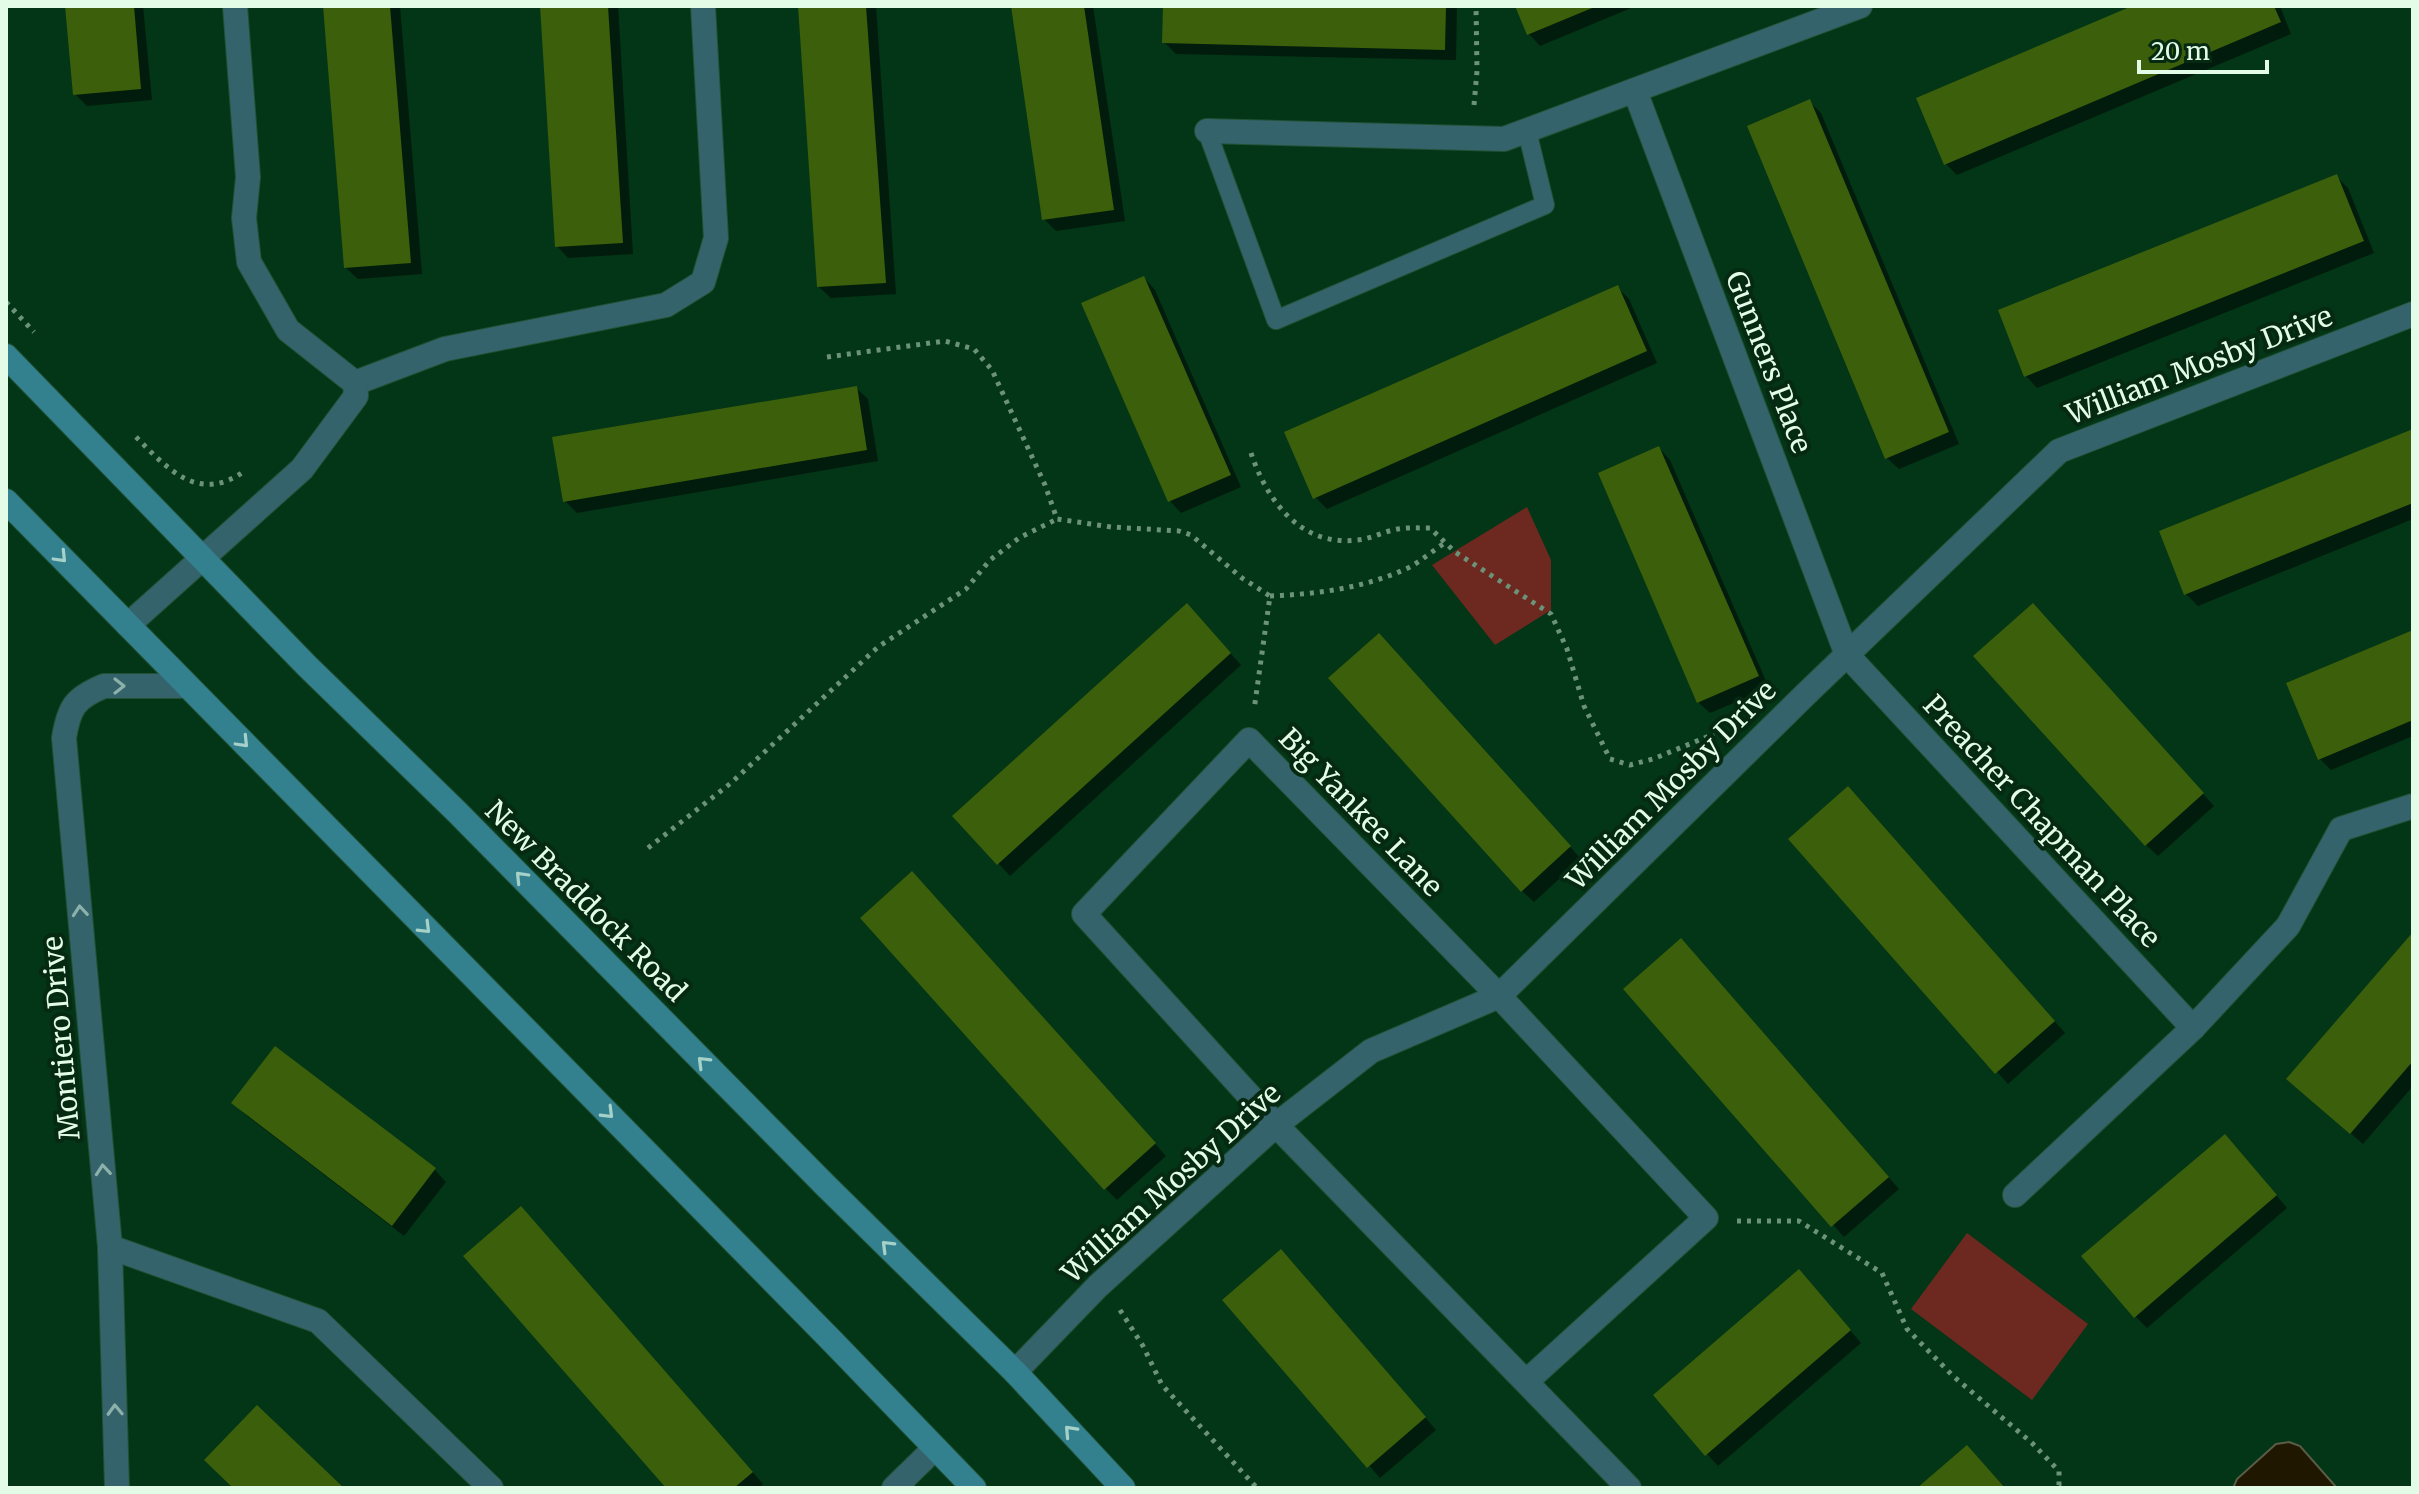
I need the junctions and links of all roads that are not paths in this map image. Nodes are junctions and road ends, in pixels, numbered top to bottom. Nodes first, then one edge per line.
1 (235, 6) edge
2 (703, 6) edge
3 (1860, 6) edge
4 (1635, 91) junction
5 (1207, 131) joint
6 (1527, 131) junction
7 (2413, 314) edge
8 (6, 356) edge
9 (355, 383) junction
10 (6, 501) edge
11 (204, 559) junction
12 (128, 625) junction
13 (1847, 655) junction
14 (187, 686) junction
15 (2413, 806) edge
16 (1499, 996) junction
17 (2193, 1028) junction
18 (1276, 1125) junction
19 (2015, 1195) dead end
20 (110, 1247) junction
21 (1015, 1372) junction
22 (1527, 1381) junction
23 (935, 1448) junction
24 (117, 1488) edge
25 (491, 1488) edge
26 (894, 1488) edge
27 (974, 1488) edge
28 (1123, 1488) edge
29 (1629, 1488) edge

1 - 9 street
2 - 9 street
3 - 4 street
4 - 6 street
4 - 13 street, Gunners Place
5 - 6 street
5 - 6 lane
7 - 13 street, William Mosby Drive
8 - 11 main road, New Braddock Road
9 - 11 street
10 -> 12 main road
11 - 12 street
21 -> 11 main road, New Braddock Road
12 - 14 main road
13 - 16 street, William Mosby Drive
13 - 17 street, Preacher Chapman Place
20 -> 14 street, Montiero Drive
14 -> 23 main road
15 - 17 street
16 - 18 street, William Mosby Drive
16 - 18 street, Big Yankee Lane
16 - 22 street, Big Yankee Lane
17 - 19 street
18 - 21 street, William Mosby Drive
18 - 22 street, Big Yankee Lane
24 -> 20 street, Montiero Drive
20 - 25 street
28 -> 21 main road, New Braddock Road
22 - 29 street, Big Yankee Lane
23 - 26 street
23 - 27 main road

